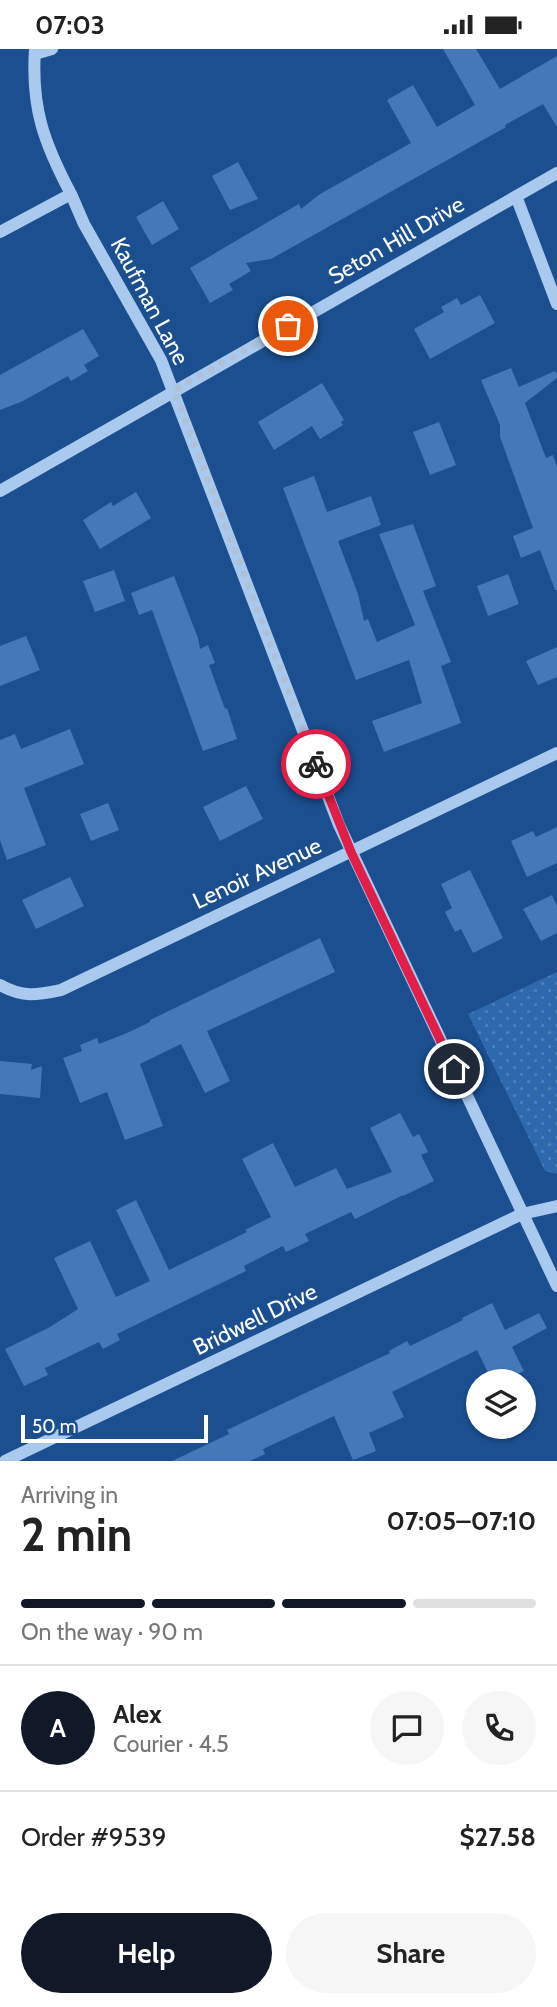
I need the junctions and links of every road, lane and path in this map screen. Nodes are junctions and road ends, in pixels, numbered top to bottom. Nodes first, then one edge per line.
1 (52, 49) edge
2 (35, 51) edge
3 (557, 173) edge
4 (71, 194) junction
5 (516, 196) junction
6 (0, 232) edge
7 (557, 304) edge
8 (174, 390) junction
9 (0, 491) edge
10 (557, 753) edge
11 (351, 852) junction
12 (5, 988) edge
13 (557, 1206) edge
14 (522, 1214) junction
15 (557, 1286) edge
16 (5, 1461) edge

1 - 2 street
2 - 4 street, Kaufman Lane
3 - 5 street, Seton Hill Drive
4 - 6 street
4 - 8 street, Kaufman Lane
5 - 7 street
5 - 8 street, Seton Hill Drive
8 - 9 street, Seton Hill Drive
8 - 11 street, Kaufman Lane
10 - 11 street, Lenoir Avenue
11 - 12 street, Lenoir Avenue
11 - 14 street, Kaufman Lane
13 - 14 street, Bridwell Drive
14 - 15 street, Kaufman Lane
14 - 16 street, Bridwell Drive

